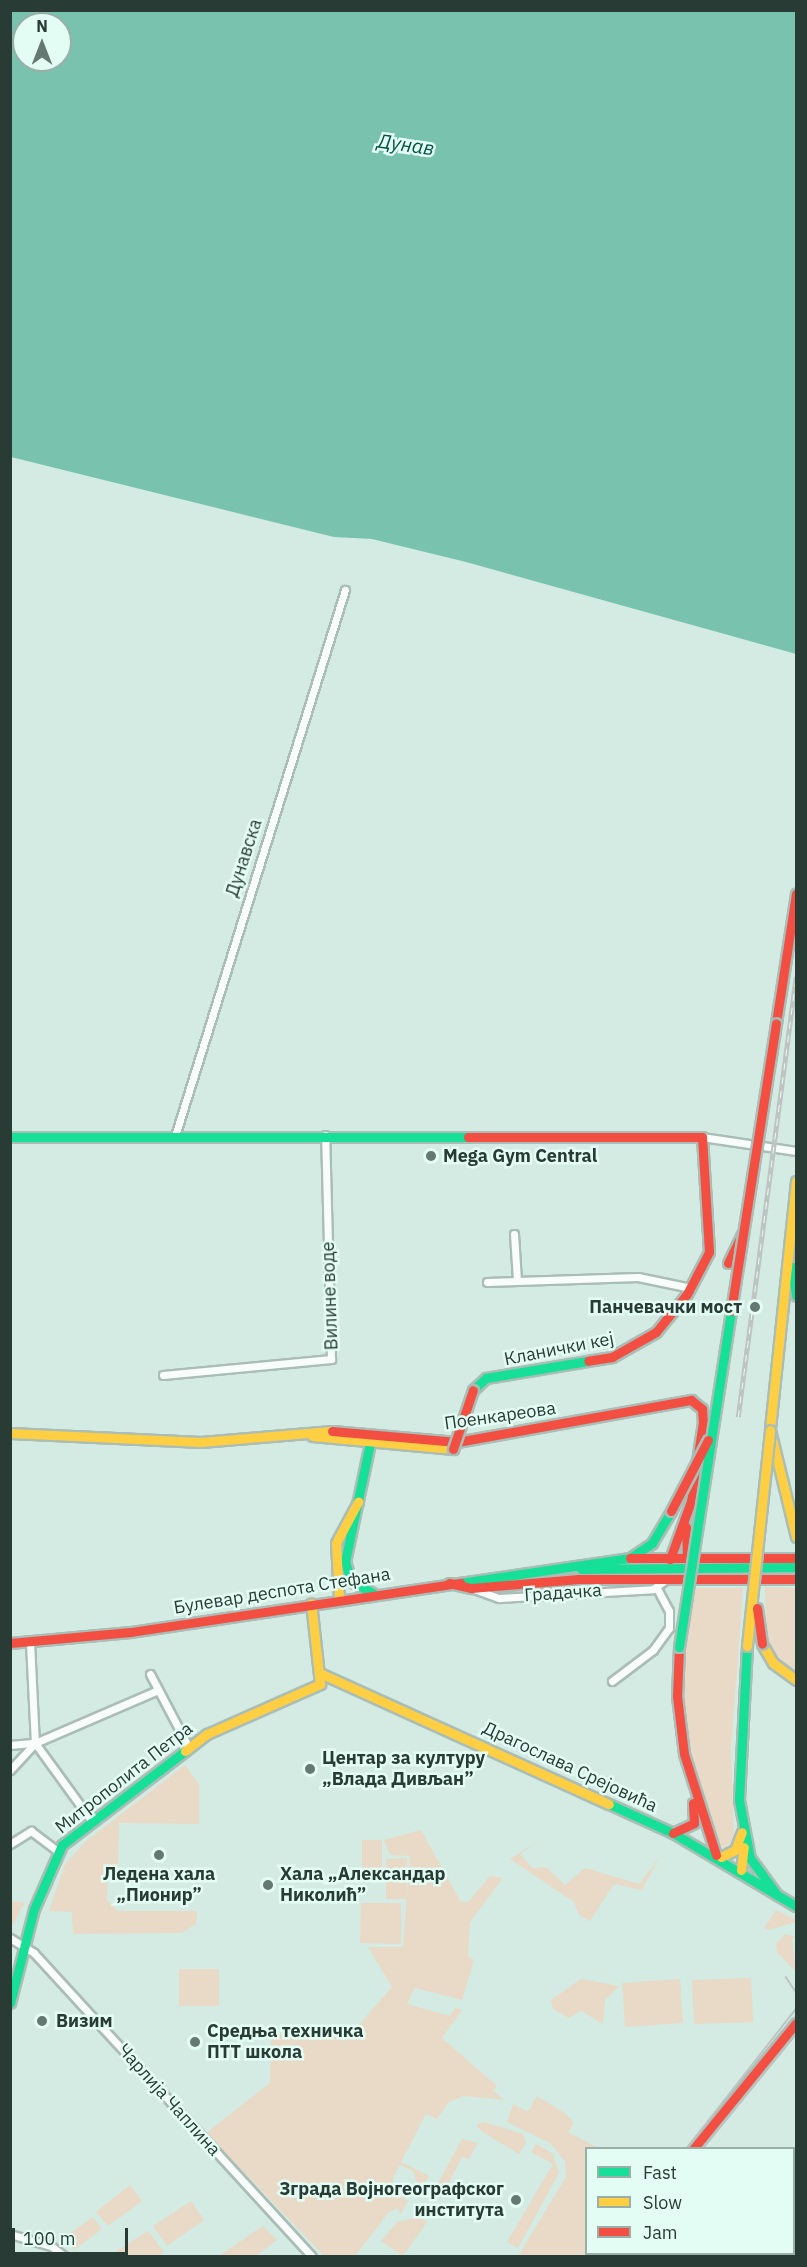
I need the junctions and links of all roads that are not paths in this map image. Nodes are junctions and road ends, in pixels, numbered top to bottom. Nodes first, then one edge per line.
1 (345, 590) dead end
2 (796, 894) edge
3 (325, 1135) junction
4 (175, 1136) junction
5 (10, 1137) edge
6 (702, 1137) junction
7 (796, 1151) edge
8 (796, 1181) edge
9 (745, 1228) junction
10 (514, 1234) dead end
11 (790, 1248) junction
12 (728, 1263) dead end
13 (517, 1280) junction
14 (487, 1282) dead end
15 (691, 1288) junction
16 (796, 1296) edge
17 (163, 1376) dead end
18 (770, 1430) junction
19 (713, 1432) junction
20 (10, 1433) edge
21 (307, 1436) junction
22 (370, 1443) junction
23 (453, 1449) joint
24 (358, 1502) junction
25 (686, 1519) junction
26 (796, 1537) edge
27 (630, 1558) junction
28 (670, 1558) junction
29 (796, 1558) edge
30 (687, 1559) junction
31 (558, 1567) junction
32 (796, 1567) edge
33 (756, 1569) junction
34 (667, 1579) junction
35 (796, 1579) edge
36 (446, 1582) junction
37 (471, 1588) junction
38 (657, 1588) junction
39 (374, 1593) junction
40 (339, 1598) junction
41 (311, 1603) junction
42 (30, 1642) junction
43 (10, 1643) edge
44 (150, 1674) dead end
45 (322, 1674) junction
46 (796, 1680) edge
47 (612, 1681) dead end
48 (158, 1689) junction
49 (36, 1743) junction
50 (10, 1745) edge
51 (188, 1746) junction
52 (10, 1770) edge
53 (694, 1791) junction
54 (91, 1820) junction
55 (673, 1833) junction
56 (743, 1833) junction
57 (10, 1844) edge
58 (58, 1851) junction
59 (718, 1856) junction
60 (741, 1870) junction
61 (777, 1895) junction
62 (796, 1906) edge
63 (10, 1938) edge
64 (26, 1945) junction
65 (10, 2004) edge
66 (796, 2023) edge
67 (695, 2147) edge
68 (10, 2234) edge
69 (64, 2256) edge
70 (312, 2256) edge

1 - 4 street, Дунавска
2 - 9 main road, bridge
3 - 4 main road
3 - 6 main road
3 - 17 street, Вилине воде
4 - 5 main road
6 - 7 street
6 - 15 main road, Кланички кеј
8 - 11 main road
9 - 12 main road, bridge
9 - 19 main road, bridge
10 - 13 street
11 - 16 main road
11 - 18 main road
13 - 14 street
13 - 15 street
15 - 23 main road, Кланички кеј, bridge
18 - 26 main road
18 - 33 main road, bridge
19 - 27 main road, bridge
19 - 53 main road, bridge
20 - 21 main road, Поенкареова
21 - 22 main road, Поенкареова
21 - 25 main road, Поенкареова
22 - 23 main road, Поенкареова
22 - 24 main road
24 - 39 main road
24 - 40 main road
25 - 28 main road
25 - 30 main road
27 - 28 main road, Булевар деспота Стефана
27 - 31 main road, Булевар деспота Стефана
28 - 30 main road, Булевар деспота Стефана
29 - 30 main road, Булевар деспота Стефана
31 - 32 main road, Булевар деспота Стефана
31 - 36 main road, Булевар деспота Стефана
33 - 46 main road, bridge
33 - 56 main road, bridge
34 - 35 main road
34 - 37 main road
34 - 38 street
36 - 37 main road
36 - 39 main road, Булевар деспота Стефана
37 - 38 street, Градачка
38 - 47 street
39 - 40 main road, Булевар деспота Стефана
40 - 41 main road, Булевар деспота Стефана
41 - 42 main road, Булевар деспота Стефана
41 - 45 main road
42 - 43 main road, Булевар деспота Стефана
42 - 49 street
44 - 48 street
45 - 51 main road, Митрополита Петра
45 - 55 main road, Драгослава Срејовића
48 - 49 street
48 - 51 street
49 - 50 street
49 - 52 street
49 - 54 street
51 - 54 main road, Митрополита Петра
53 - 55 main road
53 - 59 main road
54 - 58 main road, Митрополита Петра
55 - 59 main road, Драгослава Срејовића
56 - 59 main road
56 - 60 main road
56 - 61 main road
57 - 58 street, Митрополита Петра
58 - 64 main road
59 - 60 main road, Драгослава Срејовића
60 - 61 main road, Драгослава Срејовића
61 - 62 main road, Драгослава Срејовића
63 - 64 street
64 - 65 main road
64 - 70 street, Чарлија Чаплина
66 - 67 main road
68 - 69 street

